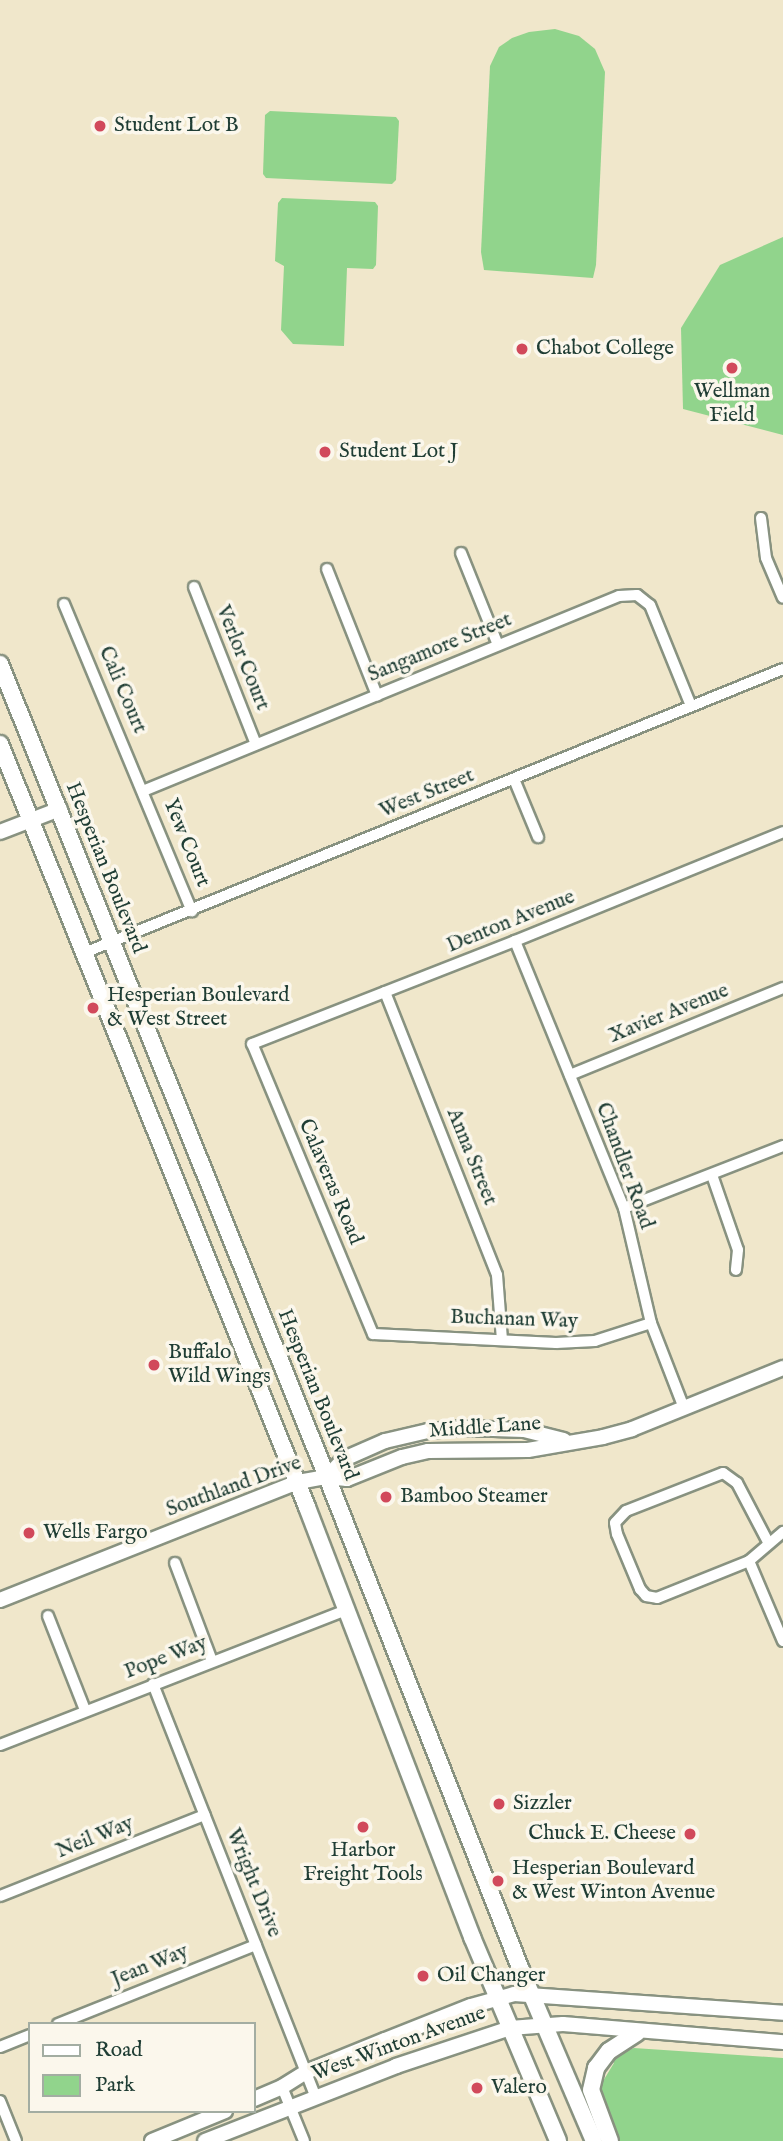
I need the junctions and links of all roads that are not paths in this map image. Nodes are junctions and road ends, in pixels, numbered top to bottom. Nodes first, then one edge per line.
1 (761, 518) dead end
2 (461, 553) dead end
3 (327, 569) dead end
4 (194, 587) dead end
5 (783, 598) edge
6 (64, 604) dead end
7 (498, 645) junction
8 (0, 664) edge
9 (783, 669) edge
10 (377, 695) junction
11 (691, 706) junction
12 (0, 744) edge
13 (256, 744) junction
14 (514, 779) junction
15 (144, 791) junction
16 (60, 809) junction
17 (31, 820) junction
18 (0, 832) edge
19 (783, 832) edge
20 (538, 837) dead end
21 (192, 911) junction
22 (112, 942) junction
23 (515, 942) junction
24 (84, 953) junction
25 (783, 988) edge
26 (385, 992) junction
27 (252, 1044) joint
28 (570, 1075) junction
29 (783, 1146) edge
30 (712, 1175) junction
31 (624, 1208) junction
32 (736, 1270) dead end
33 (651, 1323) junction
34 (373, 1334) joint
35 (502, 1340) junction
36 (783, 1368) edge
37 (684, 1408) junction
38 (566, 1441) junction
39 (327, 1477) junction
40 (298, 1482) junction
41 (783, 1532) edge
42 (768, 1542) junction
43 (749, 1561) junction
44 (175, 1563) dead end
45 (0, 1600) edge
46 (348, 1609) junction
47 (48, 1616) dead end
48 (783, 1641) edge
49 (212, 1661) junction
50 (153, 1684) junction
51 (85, 1710) junction
52 (0, 1745) edge
53 (205, 1815) junction
54 (0, 1896) edge
55 (256, 1945) junction
56 (531, 1993) junction
57 (498, 1998) junction
58 (783, 2013) edge
59 (63, 2022) edge
60 (543, 2025) junction
61 (510, 2028) junction
62 (783, 2030) edge
63 (637, 2033) junction
64 (28, 2036) edge
65 (764, 2042) junction
66 (783, 2042) edge
67 (0, 2047) edge
68 (306, 2072) junction
69 (282, 2087) junction
70 (316, 2097) junction
71 (256, 2098) edge
72 (0, 2101) edge
73 (290, 2107) junction
74 (220, 2113) edge
75 (16, 2141) edge
76 (152, 2141) edge
77 (205, 2141) edge
78 (304, 2141) edge
79 (558, 2141) edge
80 (594, 2141) edge
81 (610, 2141) edge

1 - 5 street
2 - 7 street
3 - 10 street
4 - 13 street, Verlor Court
6 - 15 street, Cali Court
7 - 10 street, Sangamore Street
7 - 11 street, Sangamore Street
8 - 16 main road, Hesperian Boulevard
9 - 11 street, West Street
10 - 13 street, Sangamore Street
11 - 14 street, West Street
12 - 17 main road
13 - 15 street, Sangamore Street
14 - 20 street
14 - 21 street, West Street
15 - 21 street, Yew Court
16 - 17 main road
16 - 22 main road, Hesperian Boulevard
17 - 18 main road
17 - 24 main road
19 - 23 street, Denton Avenue
21 - 22 street, West Street
22 - 24 street, West Street
22 - 39 main road, Hesperian Boulevard
23 - 26 street, Denton Avenue
23 - 28 street, Chandler Road
24 - 40 main road
25 - 28 street, Xavier Avenue
26 - 27 street, Denton Avenue
26 - 35 street, Anna Street
27 - 34 street, Calaveras Road
28 - 31 street, Chandler Road
29 - 30 street
30 - 31 street
30 - 32 street
31 - 33 street, Chandler Road
33 - 35 street, Buchanan Way
33 - 37 street, Chandler Road
34 - 35 street, Buchanan Way
36 - 37 main road, Middle Lane
37 - 38 main road, Middle Lane
38 - 39 main road, Middle Lane
38 - 39 main road, Middle Lane
39 - 40 main road, Southland Drive
39 - 56 main road, Hesperian Boulevard
40 - 45 main road, Southland Drive
40 - 46 main road
41 - 42 street
42 - 43 street
42 - 43 street
43 - 48 street
44 - 49 street
46 - 49 street, Pope Way
46 - 57 main road
47 - 51 street
49 - 50 street, Pope Way
50 - 51 street, Pope Way
50 - 53 street, Wright Drive
51 - 52 street, Pope Way
53 - 54 street, Neil Way
53 - 55 street, Wright Drive
55 - 59 street, Jean Way
55 - 68 street, Wright Drive
56 - 57 main road, West Winton Avenue
56 - 58 main road, West Winton Avenue
56 - 60 main road, Hesperian Boulevard
57 - 61 main road
57 - 68 main road, West Winton Avenue
60 - 61 main road, West Winton Avenue
60 - 63 main road, West Winton Avenue
60 - 80 main road, Hesperian Boulevard
61 - 70 main road, West Winton Avenue
61 - 79 main road
62 - 65 main road
63 - 65 main road, West Winton Avenue
63 - 81 main road
64 - 67 street
65 - 66 main road, West Winton Avenue
68 - 69 main road, West Winton Avenue
68 - 70 street, Wright Drive
69 - 71 main road, West Winton Avenue
69 - 73 street
70 - 73 main road, West Winton Avenue
72 - 75 street
73 - 77 main road, West Winton Avenue
73 - 78 street
74 - 76 main road

